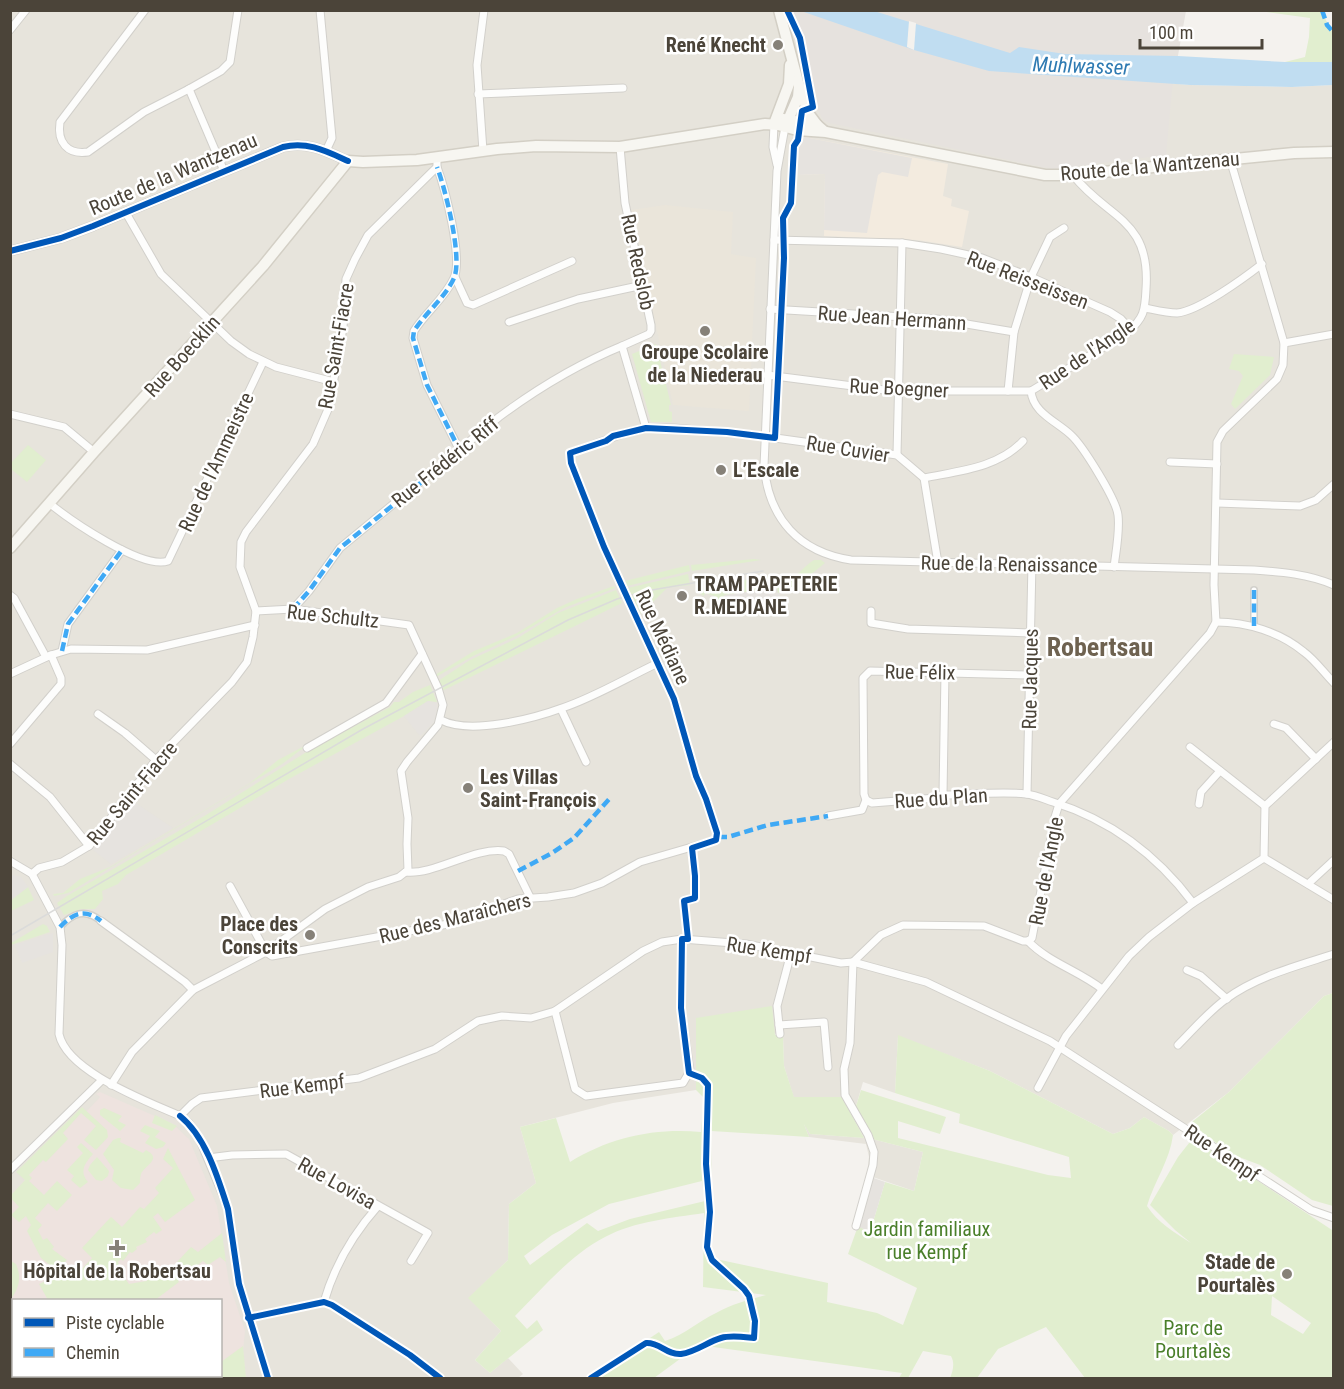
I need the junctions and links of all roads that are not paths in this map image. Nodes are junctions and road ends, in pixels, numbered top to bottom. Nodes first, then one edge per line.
1 (26, 10) edge
2 (145, 10) edge
3 (238, 10) edge
4 (320, 10) edge
5 (484, 10) edge
6 (779, 10) edge
7 (10, 30) edge
8 (789, 50) junction
9 (799, 86) junction
10 (623, 88) dead end
11 (189, 89) junction
12 (478, 94) junction
13 (781, 123) junction
14 (759, 124) junction
15 (822, 129) junction
16 (620, 147) junction
17 (326, 151) junction
18 (483, 151) junction
19 (1334, 152) edge
20 (1230, 159) junction
21 (348, 161) junction
22 (437, 163) junction
23 (224, 171) junction
24 (1073, 175) junction
25 (126, 213) junction
26 (1064, 228) dead end
27 (774, 240) junction
28 (902, 243) junction
29 (10, 251) edge
30 (572, 261) dead end
31 (1262, 264) junction
32 (455, 277) junction
33 (1031, 277) junction
34 (643, 285) junction
35 (1145, 308) junction
36 (770, 309) junction
37 (901, 316) junction
38 (509, 321) dead end
39 (211, 324) junction
40 (1131, 330) junction
41 (1014, 332) junction
42 (1334, 334) edge
43 (1284, 343) junction
44 (622, 346) junction
45 (264, 362) junction
46 (767, 375) junction
47 (334, 382) junction
48 (899, 391) junction
49 (1008, 391) junction
50 (1031, 391) junction
51 (10, 414) edge
52 (646, 428) junction
53 (765, 437) junction
54 (1023, 441) dead end
55 (460, 451) junction
56 (94, 452) junction
57 (570, 453) joint
58 (897, 455) junction
59 (1170, 462) dead end
60 (1217, 464) junction
61 (924, 478) junction
62 (1334, 484) edge
63 (49, 503) junction
64 (1217, 503) junction
65 (10, 548) edge
66 (122, 550) junction
67 (938, 563) junction
68 (1032, 563) junction
69 (1114, 567) junction
70 (1215, 570) junction
71 (1334, 585) edge
72 (1254, 590) dead end
73 (10, 595) edge
74 (293, 609) junction
75 (256, 611) junction
76 (872, 611) dead end
77 (1216, 622) junction
78 (255, 625) junction
79 (1254, 627) junction
80 (1031, 633) junction
81 (62, 651) junction
82 (422, 654) junction
83 (49, 656) junction
84 (658, 663) junction
85 (945, 672) junction
86 (10, 674) edge
87 (1030, 675) junction
88 (1334, 683) edge
89 (561, 709) junction
90 (98, 714) dead end
91 (441, 720) junction
92 (1274, 724) dead end
93 (1334, 742) edge
94 (10, 744) edge
95 (1190, 747) dead end
96 (307, 748) dead end
97 (1316, 759) junction
98 (156, 760) junction
99 (586, 762) dead end
100 (10, 764) edge
101 (1220, 771) junction
102 (1027, 794) junction
103 (943, 795) junction
104 (866, 800) junction
105 (1059, 804) junction
106 (1199, 804) dead end
107 (1264, 806) junction
108 (828, 816) dead end
109 (89, 846) junction
110 (1264, 858) junction
111 (1334, 860) edge
112 (10, 861) edge
113 (639, 862) joint
114 (406, 872) junction
115 (32, 873) junction
116 (1308, 884) junction
117 (230, 886) dead end
118 (530, 897) junction
119 (1334, 900) edge
120 (1192, 903) junction
121 (101, 921) joint
122 (60, 927) junction
123 (682, 939) junction
124 (1028, 941) junction
125 (266, 952) junction
126 (791, 953) junction
127 (1334, 954) edge
128 (853, 962) junction
129 (1187, 970) dead end
130 (1102, 988) junction
131 (193, 990) junction
132 (1227, 999) junction
133 (555, 1011) junction
134 (779, 1025) junction
135 (780, 1034) dead end
136 (1178, 1045) dead end
137 (1060, 1046) junction
138 (828, 1067) dead end
139 (102, 1080) junction
140 (111, 1085) junction
141 (1038, 1089) dead end
142 (180, 1116) junction
143 (208, 1158) junction
144 (15, 1162) edge
145 (10, 1170) edge
146 (378, 1206) junction
147 (1334, 1218) edge
148 (856, 1226) dead end
149 (411, 1261) dead end
150 (324, 1302) junction
151 (248, 1318) junction
152 (268, 1378) edge
153 (440, 1378) edge

1 - 7 street
2 - 11 street
3 - 11 street
4 - 17 street
5 - 12 street
6 - 8 main road
8 - 9 main road
8 - 13 main road
9 - 13 main road
9 - 15 main road
10 - 12 street
11 - 23 street
12 - 18 street
13 - 14 main road
13 - 14 main road, Route de la Wantzenau
13 - 15 main road, Route de la Wantzenau
13 - 15 main road, Route de la Wantzenau
13 - 27 street, Rue de la Renaissance
14 - 16 main road, Route de la Wantzenau
15 - 24 main road, Route de la Wantzenau
16 - 18 main road, Route de la Wantzenau
16 - 34 street, Rue Redslob
17 - 21 street, Route de la Wantzenau
17 - 23 street, Route de la Wantzenau
18 - 22 main road, Route de la Wantzenau
19 - 20 main road, Route de la Wantzenau
20 - 24 main road, Route de la Wantzenau
20 - 31 street
21 - 22 main road, Route de la Wantzenau
21 - 39 main road, Rue Boecklin
22 - 32 street
22 - 47 street, Rue Saint-Fiacre
23 - 25 street, Route de la Wantzenau
24 - 35 street, Rue de l'Angle
25 - 29 street, Route de la Wantzenau
25 - 39 street
26 - 33 street
27 - 28 street, Rue Reisseissen
27 - 36 street, Rue de la Renaissance
28 - 33 street, Rue Reisseissen
28 - 37 street
30 - 32 street
31 - 35 street
31 - 43 street
32 - 55 street
33 - 40 street, Rue Reisseissen
33 - 41 street
34 - 38 street
34 - 44 street, Rue Redslob
35 - 40 street, Rue de l'Angle
36 - 37 street, Rue Jean Hermann
36 - 46 street, Rue de la Renaissance
37 - 41 street, Rue Jean Hermann
37 - 48 street
39 - 45 street
39 - 56 main road, Rue Boecklin
40 - 50 street, Rue de l'Angle
41 - 49 street
42 - 43 street
43 - 60 street
44 - 52 street
44 - 55 street, Rue Frédéric Riff
45 - 47 street
45 - 66 street, Rue de l'Ammeistre
46 - 48 street, Rue Boegner
46 - 53 street, Rue de la Renaissance
47 - 75 street, Rue Saint-Fiacre
48 - 49 street, Rue Boegner
48 - 58 street
49 - 50 street, Rue Boegner
50 - 69 street, Rue de l'Angle
51 - 56 street
52 - 53 street, Rue Cuvier
52 - 57 street, Rue Cuvier
53 - 58 street, Rue Cuvier
53 - 67 street, Rue de la Renaissance
54 - 61 street
55 - 74 street, Rue Frédéric Riff
56 - 63 main road, Rue Boecklin
57 - 84 street, Rue Médiane
58 - 61 street, Rue Cuvier
59 - 60 street
60 - 64 street
61 - 67 street
62 - 64 street
63 - 65 main road, Rue Boecklin
63 - 66 street
64 - 70 street
66 - 81 street
67 - 68 street, Rue de la Renaissance
68 - 69 street, Rue de la Renaissance
68 - 80 street, Rue Jacques
69 - 70 street, Rue de la Renaissance
70 - 71 street, Rue de la Renaissance
70 - 77 street
72 - 79 street
73 - 83 street
74 - 75 street, Rue Schultz
74 - 82 street, Rue Schultz
75 - 78 street, Rue Saint-Fiacre
76 - 80 street
77 - 79 street
77 - 105 street, Rue de l'Angle
78 - 81 street
78 - 98 street, Rue Saint-Fiacre
79 - 88 street
80 - 87 street, Rue Jacques
81 - 83 street
82 - 91 street
82 - 96 street
83 - 86 street
83 - 94 street
84 - 89 street
84 - 113 street, Rue Médiane
85 - 87 street, Rue Félix
85 - 103 street
85 - 104 street, Rue Félix
87 - 102 street, Rue Jacques
89 - 91 street
89 - 99 street
90 - 98 street
91 - 114 street
92 - 97 street
93 - 97 street
95 - 101 street
97 - 107 street
98 - 109 street, Rue Saint-Fiacre
100 - 109 street
101 - 106 street
101 - 107 street
102 - 103 street, Rue du Plan
102 - 105 street, Rue du Plan
103 - 104 street, Rue du Plan
104 - 108 street, Rue du Plan
105 - 120 street, Rue du Plan
105 - 124 street, Rue de l'Angle
107 - 110 street
109 - 115 street, Rue Saint-Fiacre
110 - 116 street
110 - 120 street
111 - 116 street
112 - 115 street
113 - 118 street, Rue des Maraîchers
114 - 118 street
114 - 125 street
115 - 122 street
116 - 119 street
117 - 125 street
118 - 125 street, Rue des Maraîchers
120 - 130 street
121 - 122 street
121 - 131 street
122 - 139 street
123 - 126 street, Rue Kempf
123 - 133 street, Rue Kempf
123 - 133 street
124 - 128 street, Rue de l'Angle
124 - 130 street, Rue de l'Angle
125 - 131 street, Rue des Maraîchers
126 - 128 street, Rue Kempf
126 - 134 street
127 - 132 street
128 - 137 street, Rue Kempf
128 - 148 street
129 - 132 street
130 - 137 street
131 - 140 street, Rue des Maraîchers
132 - 136 street
133 - 142 street, Rue Kempf
134 - 135 street
134 - 138 street
137 - 141 street
137 - 147 street, Rue Kempf
139 - 140 street
139 - 144 street
140 - 142 street
142 - 143 street
143 - 146 street, Rue Lovisa
143 - 151 street
144 - 145 street
146 - 149 street, Rue Lovisa
146 - 150 street
150 - 151 street
150 - 153 street
151 - 152 street

